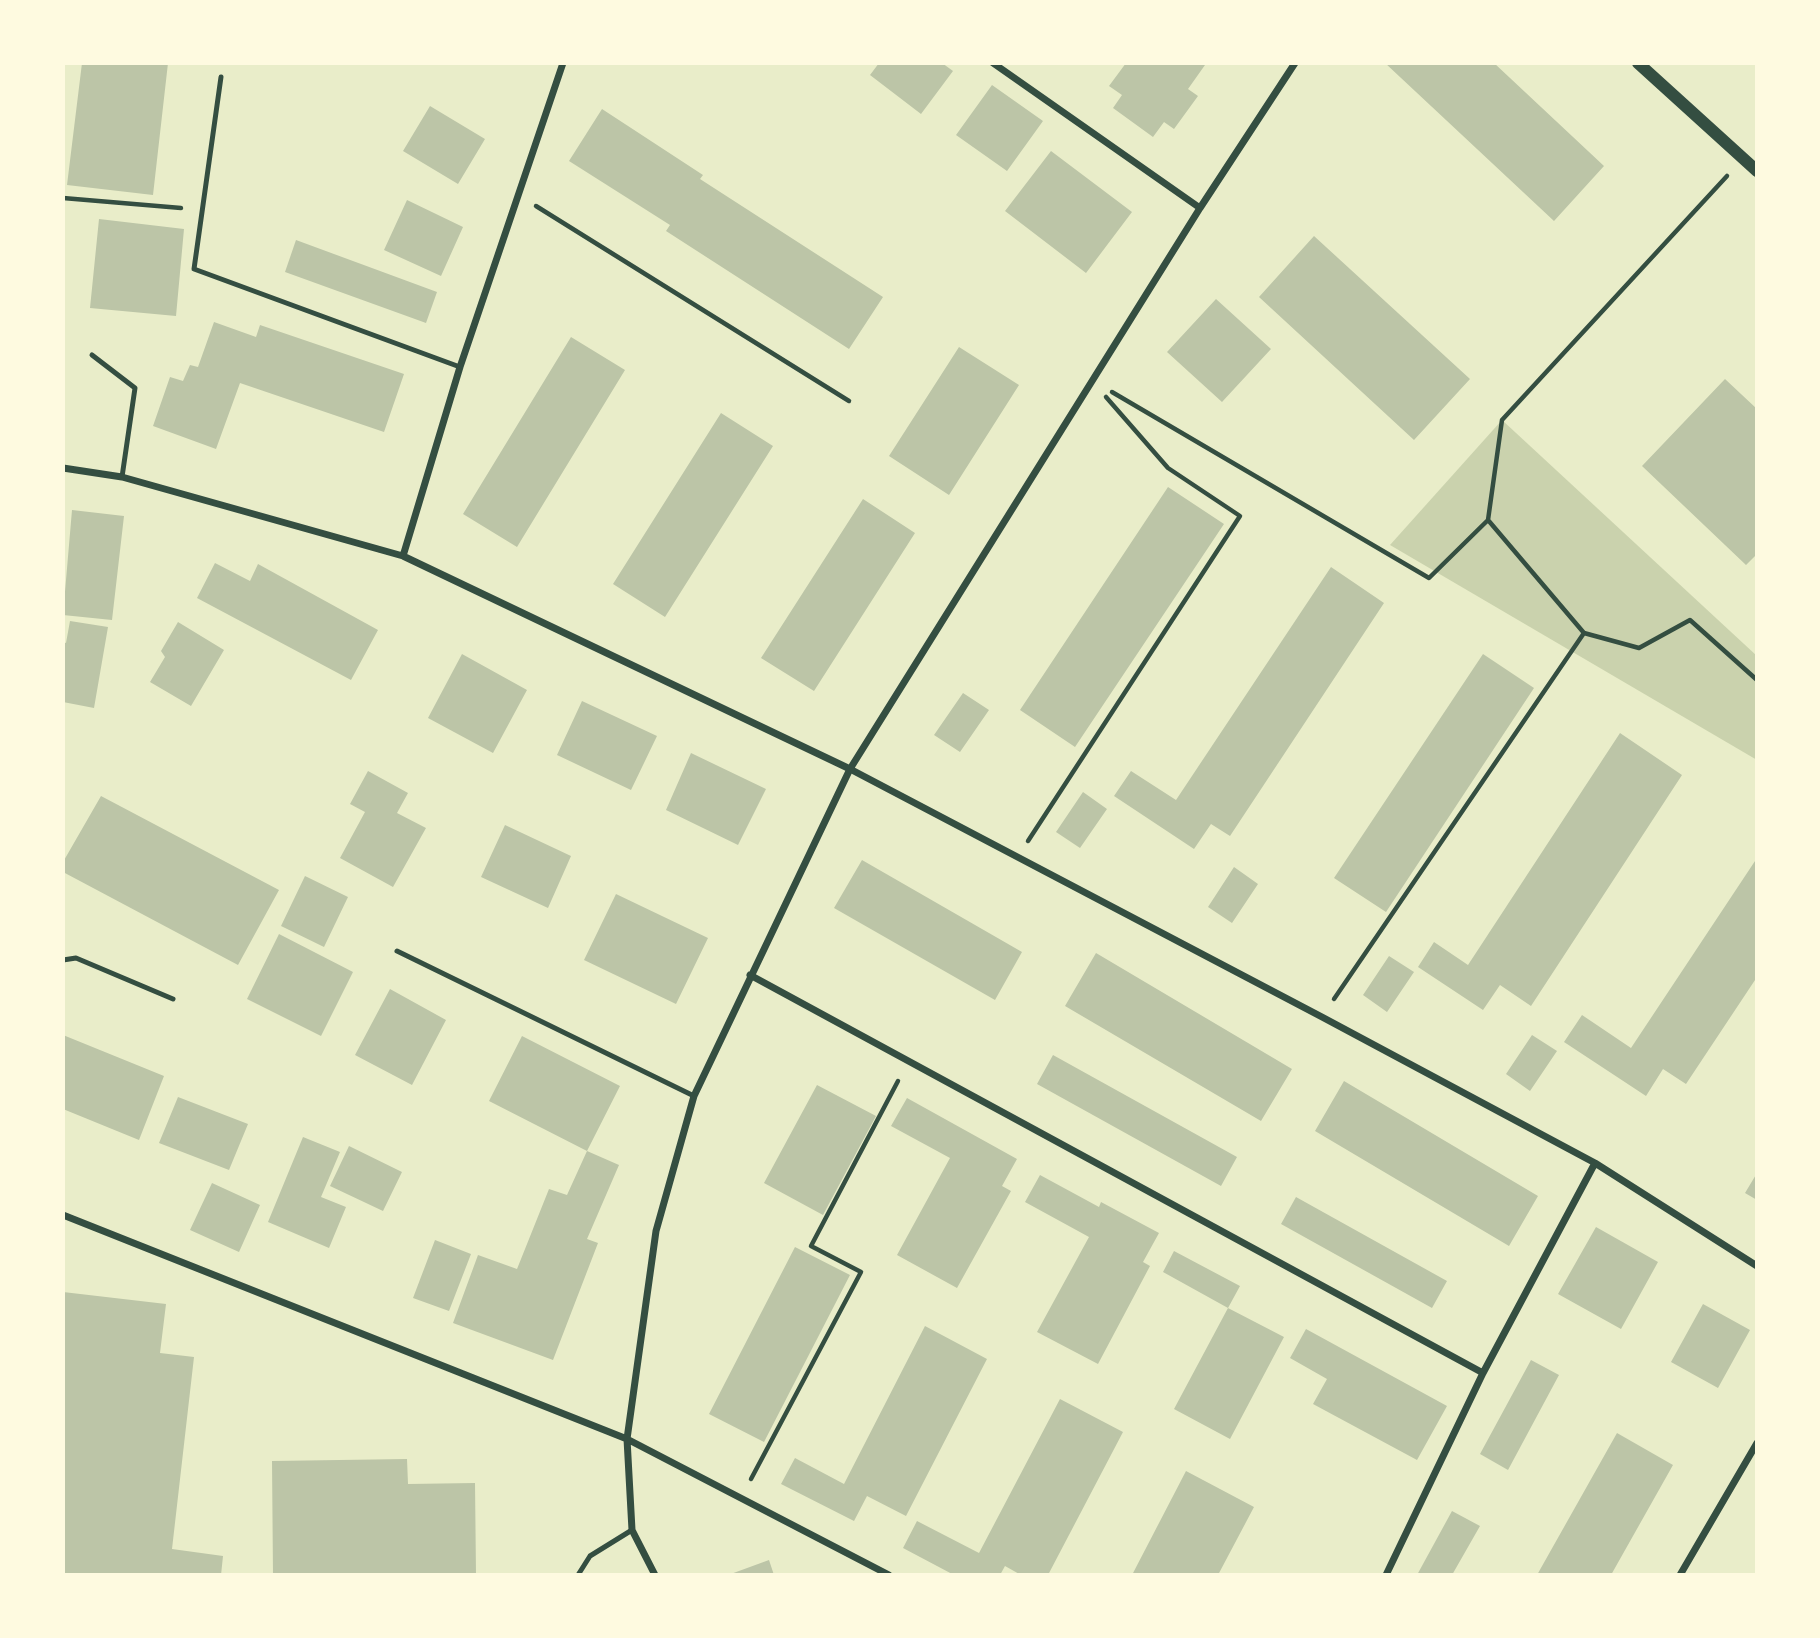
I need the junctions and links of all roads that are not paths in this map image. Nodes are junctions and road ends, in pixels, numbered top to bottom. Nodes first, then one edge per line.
1 (562, 63) edge
2 (993, 63) edge
3 (1295, 63) edge
4 (1638, 63) edge
5 (221, 77) dead end
6 (1757, 171) edge
7 (1200, 208) junction
8 (92, 355) dead end
9 (460, 367) junction
10 (63, 468) edge
11 (122, 477) junction
12 (403, 556) junction
13 (850, 769) junction
14 (397, 951) dead end
15 (63, 960) edge
16 (750, 975) junction
17 (173, 999) dead end
18 (694, 1096) junction
19 (1595, 1163) junction
20 (63, 1215) edge
21 (1757, 1266) edge
22 (1483, 1373) junction
23 (627, 1439) junction
24 (1757, 1443) edge
25 (632, 1530) junction
26 (578, 1575) edge
27 (655, 1575) edge
28 (889, 1575) edge
29 (1386, 1575) edge
30 (1680, 1575) edge

1 - 9 street
2 - 7 street
3 - 7 street
4 - 6 street
5 - 9 lane
7 - 13 street
8 - 11 lane
9 - 12 street
10 - 11 street
11 - 12 street
12 - 13 street
13 - 16 street
13 - 19 street
14 - 18 lane
15 - 17 lane
16 - 18 street
16 - 22 street
18 - 23 street
19 - 21 street
19 - 22 street
20 - 23 street
22 - 29 street
23 - 25 street
23 - 28 street
24 - 30 street
25 - 26 lane
25 - 27 street

